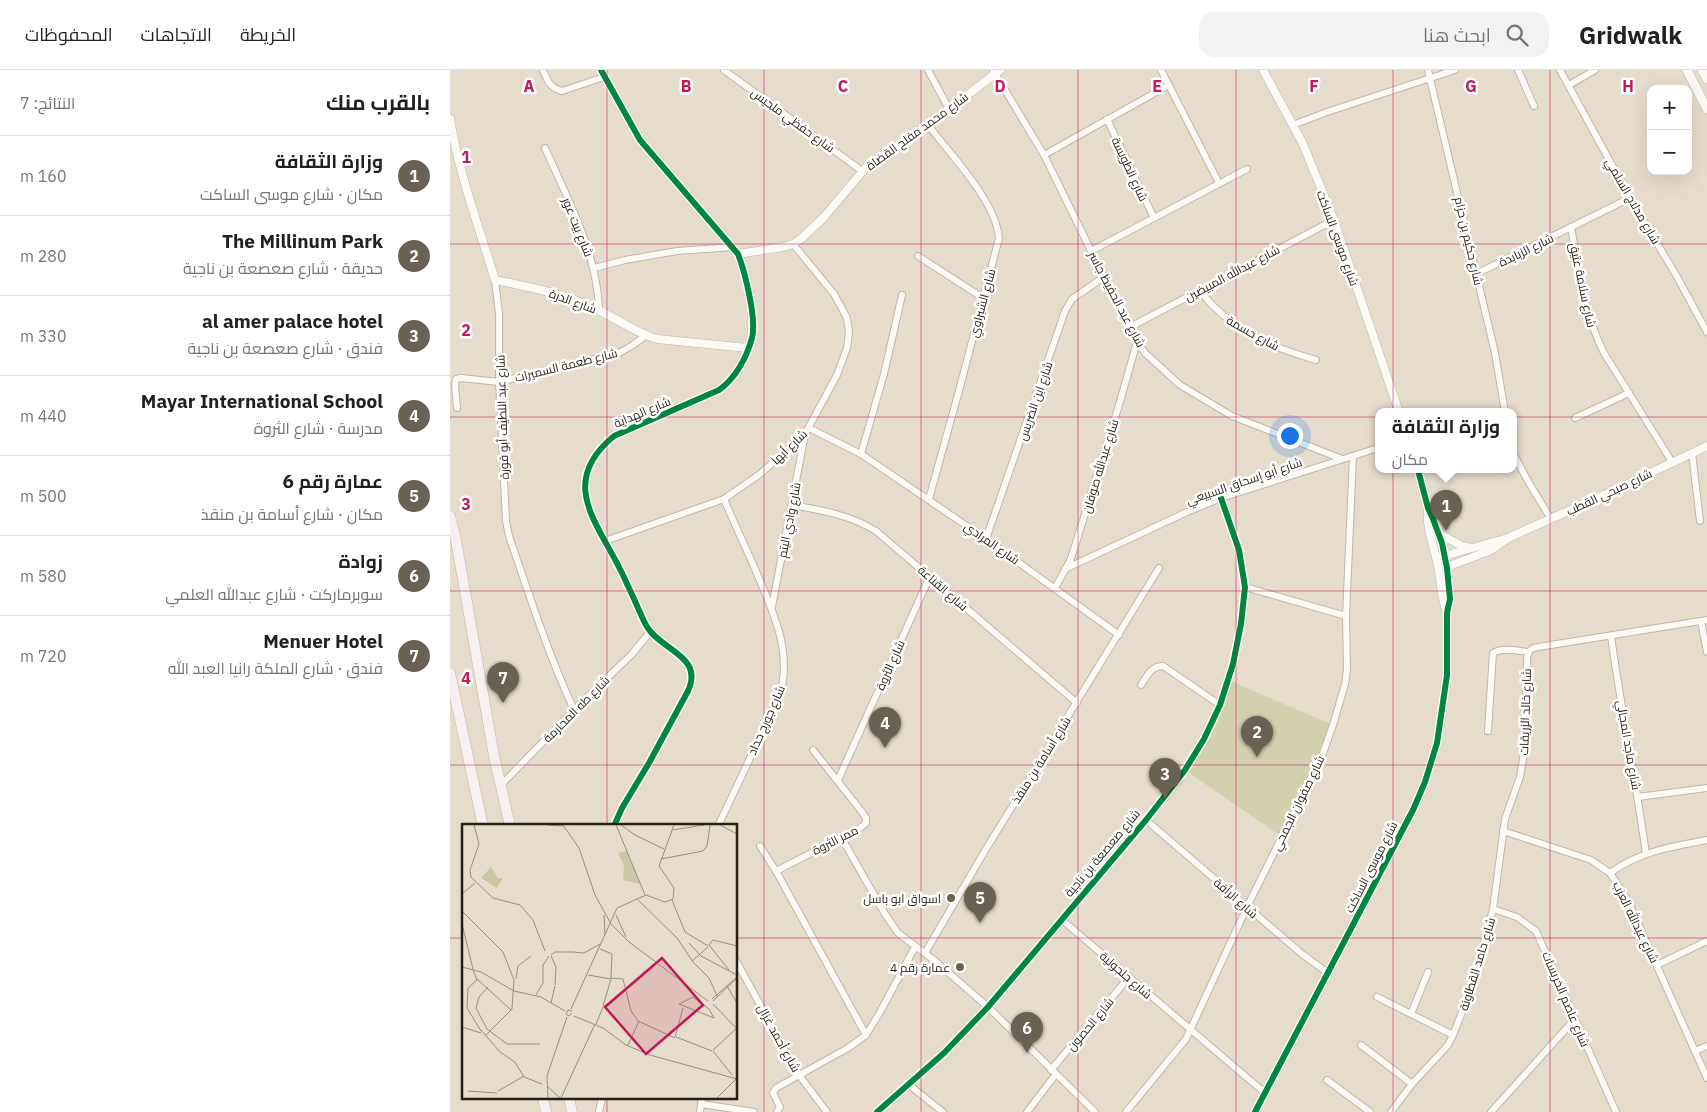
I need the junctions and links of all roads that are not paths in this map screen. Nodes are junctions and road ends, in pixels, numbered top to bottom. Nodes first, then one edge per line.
1 (543, 70) edge
2 (724, 70) edge
3 (928, 70) edge
4 (1161, 70) edge
5 (1263, 70) edge
6 (1428, 70) edge
7 (1455, 70) edge
8 (1518, 70) edge
9 (1560, 70) edge
10 (1595, 70) edge
11 (1687, 70) edge
12 (996, 71) edge
13 (602, 73) edge
14 (1430, 78) junction
15 (1169, 85) junction
16 (1569, 85) junction
17 (1534, 106) dead end
18 (949, 108) junction
19 (1707, 109) edge
20 (450, 119) edge
21 (1107, 119) junction
22 (928, 125) junction
23 (1293, 125) junction
24 (545, 148) dead end
25 (1044, 155) junction
26 (1247, 169) dead end
27 (862, 172) junction
28 (1219, 183) junction
29 (1630, 198) junction
30 (1154, 218) junction
31 (1334, 220) junction
32 (1571, 227) junction
33 (793, 244) junction
34 (733, 247) junction
35 (1091, 251) junction
36 (738, 254) junction
37 (918, 256) dead end
38 (594, 268) junction
39 (1476, 274) junction
40 (1104, 277) junction
41 (495, 280) junction
42 (1199, 290) junction
43 (902, 295) dead end
44 (983, 298) junction
45 (599, 310) junction
46 (1130, 327) junction
47 (1707, 332) edge
48 (645, 336) junction
49 (1137, 342) junction
50 (748, 348) junction
51 (1316, 360) dead end
52 (500, 382) junction
53 (1629, 393) junction
54 (457, 408) dead end
55 (1398, 408) edge
56 (1505, 408) edge
57 (1575, 418) dead end
58 (809, 428) junction
59 (805, 434) junction
60 (1707, 446) edge
61 (1375, 449) edge
62 (1692, 453) junction
63 (862, 454) junction
64 (1353, 456) junction
65 (1342, 459) junction
66 (1517, 461) edge
67 (1672, 462) junction
68 (1419, 473) edge
69 (1221, 498) junction
70 (724, 499) junction
71 (929, 499) junction
72 (792, 505) junction
73 (1428, 508) junction
74 (450, 516) edge
75 (1551, 518) junction
76 (1700, 521) dead end
77 (1438, 534) junction
78 (1510, 537) junction
79 (986, 539) junction
80 (605, 541) junction
81 (1473, 548) junction
82 (1445, 556) junction
83 (1436, 558) junction
84 (1159, 568) dead end
85 (1066, 569) junction
86 (1443, 569) junction
87 (930, 576) junction
88 (1245, 587) junction
89 (1055, 588) junction
90 (772, 607) junction
91 (1346, 616) junction
92 (1704, 621) edge
93 (650, 632) junction
94 (1119, 635) junction
95 (1611, 636) junction
96 (1529, 652) junction
97 (1707, 652) edge
98 (450, 673) edge
99 (1141, 685) dead end
100 (453, 699) edge
101 (1077, 703) junction
102 (1220, 705) junction
103 (574, 710) junction
104 (1488, 731) dead end
105 (813, 750) dead end
106 (838, 780) junction
107 (501, 784) junction
108 (1707, 788) edge
109 (1638, 797) junction
110 (1146, 820) junction
111 (483, 824) edge
112 (510, 824) edge
113 (615, 824) edge
114 (719, 824) edge
115 (1503, 831) junction
116 (841, 837) junction
117 (1707, 840) edge
118 (760, 846) dead end
119 (1646, 854) junction
120 (776, 871) junction
121 (1610, 873) junction
122 (1247, 907) junction
123 (1493, 909) junction
124 (1061, 920) junction
125 (1707, 941) edge
126 (915, 947) junction
127 (924, 954) junction
128 (738, 965) edge
129 (1657, 965) junction
130 (1428, 972) dead end
131 (1328, 974) junction
132 (1128, 977) junction
133 (1377, 997) dead end
134 (988, 1007) junction
135 (1411, 1014) junction
136 (1574, 1020) junction
137 (1190, 1031) junction
138 (866, 1034) junction
139 (1453, 1035) junction
140 (1361, 1045) dead end
141 (1707, 1046) edge
142 (1695, 1051) junction
143 (1054, 1072) junction
144 (799, 1075) junction
145 (1707, 1078) edge
146 (1327, 1080) dead end
147 (1412, 1084) junction
148 (909, 1085) junction
149 (1265, 1093) junction
150 (702, 1101) edge
151 (1497, 1106) junction
152 (700, 1112) edge
153 (754, 1112) edge
154 (777, 1112) edge
155 (827, 1112) edge
156 (877, 1112) edge
157 (943, 1112) edge
158 (1026, 1112) edge
159 (1096, 1112) edge
160 (1126, 1112) edge
161 (1255, 1112) edge
162 (1370, 1112) edge
163 (1390, 1112) edge
164 (1491, 1112) edge
165 (1501, 1112) edge
166 (1615, 1112) edge

1 - 13 street
2 - 27 street, شارع حفظي ملحيس
3 - 18 street
4 - 15 street
5 - 23 street, شارع موسى الساكت
6 - 14 street, شارع حكيم بن حزام
7 - 14 street
8 - 17 street
9 - 16 street, شارع مدلاج السلمي
10 - 16 street
11 - 19 main road
12 - 18 street, شارع محمد مفلح القضاة
12 - 25 street, شارع عبد الحفيظ جاسر
13 - 34 street, شارع الهداية
14 - 23 street
14 - 39 street, شارع حكيم بن حزام
15 - 21 street
15 - 28 street
16 - 29 street, شارع مدلاج السلمي
18 - 22 street, شارع محمد مفلح القضاة
20 - 41 street, شارع عبد اللطيف أبو قورة
21 - 25 street
21 - 30 street, شارع الطويسة
22 - 27 street, شارع محمد مفلح القضاة
22 - 44 street, شارع الشبراوي
23 - 31 street, شارع موسى الساكت
24 - 38 street, شارع بيت عور
25 - 35 street, شارع عبد الحفيظ جاسر
26 - 28 street
27 - 33 street, شارع محمد مفلح القضاة
28 - 30 street
29 - 32 street, شارع الزبابدة
29 - 47 street, شارع مدلاج السلمي
30 - 35 street
31 - 42 street, شارع عبدالله المبيضين
31 - 55 street, شارع موسى الساكت
32 - 39 street, شارع الزبابدة
32 - 53 street, شارع سلامة عتيق
33 - 36 street, شارع محمد مفلح القضاة
33 - 58 street, شارع أبها
34 - 36 street, شارع الهداية
34 - 38 street
35 - 40 street, شارع عبد الحفيظ جاسر
36 - 50 street, شارع الهداية
37 - 44 street
38 - 45 street, شارع بيت عور
39 - 56 street, شارع حكيم بن حزام
40 - 46 street, شارع عبد الحفيظ جاسر
40 - 79 street, شارع ابن الضريس
41 - 45 street, شارع الدرة
41 - 52 street, شارع عبد اللطيف أبو قورة
42 - 46 street, شارع عبدالله المبيضين
42 - 51 street, شارع حسمة
43 - 63 street
44 - 71 street, شارع الشبراوي
45 - 48 street, شارع الدرة
46 - 49 street, شارع عبد الحفيظ جاسر
48 - 50 street
48 - 52 street, شارع طعمة السميرات
49 - 65 street, شارع عبد الحفيظ جاسر
49 - 85 street, شارع عبدالله صوفان
50 - 80 street, شارع الهداية
52 - 54 street, شارع طعمة السميرات
52 - 103 street, شارع عبد اللطيف أبو قورة
53 - 57 street
53 - 67 street, شارع سلامة عتيق
58 - 59 street, شارع أبها
58 - 63 street, شارع المرادي
59 - 70 street, شارع أبها
59 - 72 street, شارع وادي اليتم
60 - 62 street, شارع صبحي القطب
61 - 64 street, شارع أبو إسحاق السبيعي
62 - 67 street, شارع صبحي القطب
62 - 76 street
63 - 71 street, شارع المرادي
64 - 65 street, شارع أبو إسحاق السبيعي
64 - 91 street, شارع صفوان الجمحي
65 - 69 street, شارع أبو إسحاق السبيعي
66 - 75 street
67 - 75 street, شارع صبحي القطب
68 - 73 street, شارع موسى الساكت
69 - 85 street, شارع أبو إسحاق السبيعي
69 - 88 street, شارع صعصعة بن ناجية
70 - 80 street, شارع أبها
70 - 90 street, شارع جورج حداد
71 - 79 street, شارع المرادي
72 - 87 street, شارع القناعة
72 - 90 street, شارع وادي اليتم
73 - 77 street, شارع موسى الساكت
73 - 83 street, شارع موسى الساكت
74 - 107 main road
75 - 78 street, شارع صبحي القطب
77 - 81 street
77 - 82 street, شارع موسى الساكت
78 - 81 street, شارع صبحي القطب
78 - 86 street, شارع صبحي القطب
79 - 89 street, شارع المرادي
80 - 93 street, شارع الهداية
81 - 82 street, شارع صبحي القطب
82 - 83 street, شارع صبحي القطب
82 - 86 street, شارع موسى الساكت
83 - 86 street, شارع موسى الساكت
84 - 94 street, شارع أسامة بن منقذ
85 - 89 street, شارع عبدالله صوفان
86 - 131 street, شارع موسى الساكت
87 - 101 street, شارع القناعة
87 - 106 street, شارع الثروة
88 - 91 street
88 - 102 street, شارع صعصعة بن ناجية
89 - 94 street, شارع المرادي
90 - 114 street, شارع جورج حداد
91 - 122 street, شارع صفوان الجمحي
92 - 95 street, شارع خالد الزريقات
92 - 97 street
93 - 103 street, شارع طه المحارمة
93 - 113 street, شارع الهداية
94 - 101 street, شارع أسامة بن منقذ
95 - 96 street, شارع خالد الزريقات
95 - 109 street, شارع ماجد المجالي
96 - 104 street
96 - 115 street, شارع خالد الزريقات
98 - 100 main road
99 - 102 street
100 - 111 main road
101 - 127 street, شارع أسامة بن منقذ
102 - 110 street, شارع صعصعة بن ناجية
103 - 107 street, شارع طه المحارمة
105 - 106 street, ممر الثروة
106 - 116 street, ممر الثروة
107 - 112 main road
108 - 109 street
109 - 119 street, شارع ماجد المجالي
110 - 122 street, شارع الرأفة
110 - 124 street, شارع صعصعة بن ناجية
115 - 121 street, شارع عبدالله العزب
115 - 123 street, شارع حامد القطاونة
116 - 120 street, ممر الثروة
116 - 126 street
117 - 119 street
118 - 120 street
119 - 121 street
120 - 138 street
121 - 129 street, شارع عبدالله العزب
122 - 131 street, شارع الرأفة
122 - 137 street, شارع صفوان الجمحي
123 - 136 street, شارع عاصم الخريسات
123 - 139 street, شارع حامد القطاونة
124 - 132 street, شارع جلجولية
124 - 134 street, شارع صعصعة بن ناجية
125 - 129 street
126 - 127 street
126 - 138 street
127 - 134 street
128 - 144 street, شارع أحمد غزال
129 - 142 street, شارع عبدالله العزب
130 - 135 street
131 - 149 street, شارع موسى الساكت
132 - 137 street, شارع جلجولية
132 - 143 street, شارع الحصون
133 - 135 street
134 - 143 street
134 - 148 street, شارع صعصعة بن ناجية
135 - 139 street
136 - 151 street
136 - 166 street, شارع عاصم الخريسات
137 - 149 street, شارع جلجولية
137 - 160 street, شارع صفوان الجمحي
138 - 144 street
139 - 147 street, شارع حامد القطاونة
140 - 147 street
141 - 142 street
142 - 145 street, شارع عبدالله العزب
143 - 158 street, شارع الحصون
143 - 159 street
144 - 154 street
144 - 155 street, شارع أحمد غزال
146 - 162 street
147 - 163 street, شارع حامد القطاونة
148 - 156 street, شارع صعصعة بن ناجية
148 - 157 street
149 - 161 street, شارع موسى الساكت
150 - 152 street
150 - 153 street
151 - 164 street
151 - 165 street

